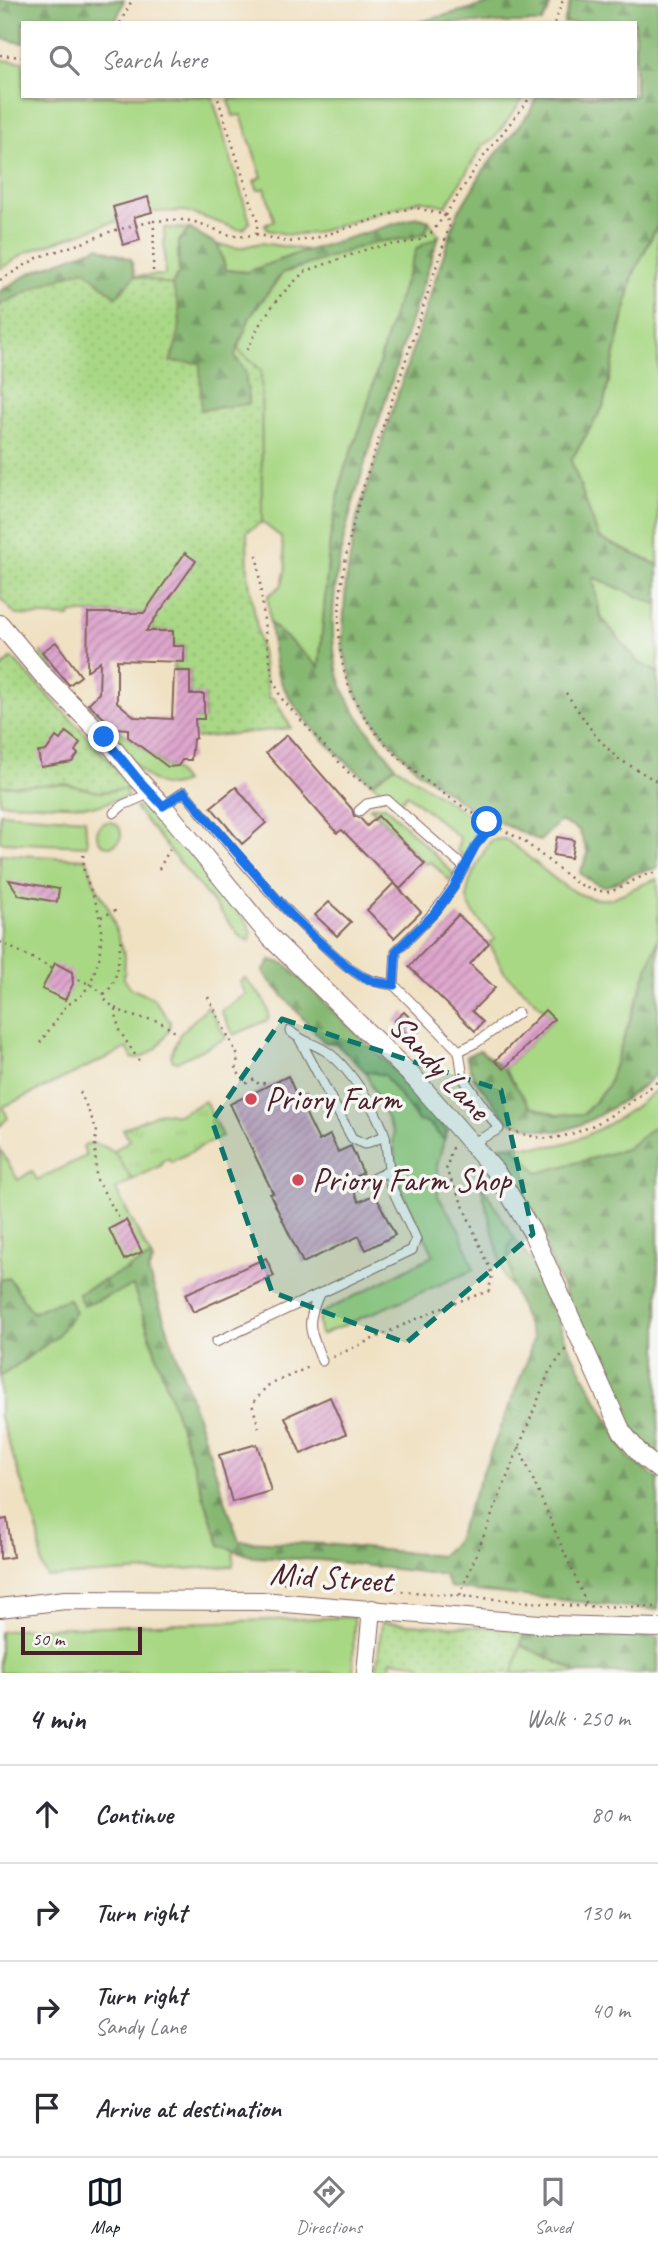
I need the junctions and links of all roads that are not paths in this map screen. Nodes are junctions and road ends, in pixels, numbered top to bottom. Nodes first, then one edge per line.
1 (0, 624) edge
2 (157, 799) junction
3 (359, 811) dead end
4 (114, 813) dead end
5 (394, 985) junction
6 (518, 1013) dead end
7 (290, 1031) dead end
8 (300, 1040) junction
9 (459, 1051) junction
10 (384, 1136) junction
11 (471, 1144) junction
12 (389, 1171) junction
13 (359, 1185) dead end
14 (319, 1294) junction
15 (216, 1342) dead end
16 (322, 1362) road end
17 (658, 1469) edge
18 (0, 1608) edge
19 (372, 1609) junction
20 (658, 1628) edge
21 (366, 1673) edge

1 - 2 street, Sandy Lane
2 - 4 lane
2 - 5 lane
2 - 11 street, Sandy Lane
3 - 5 lane
5 - 9 lane
6 - 9 lane
7 - 8 lane
8 - 10 lane
8 - 10 lane
9 - 11 lane
10 - 12 lane
11 - 17 street, Sandy Lane
12 - 13 lane
12 - 14 lane
14 - 15 lane
14 - 16 lane
18 - 19 street, Mid Street
19 - 20 street, Mid Street
19 - 21 street

